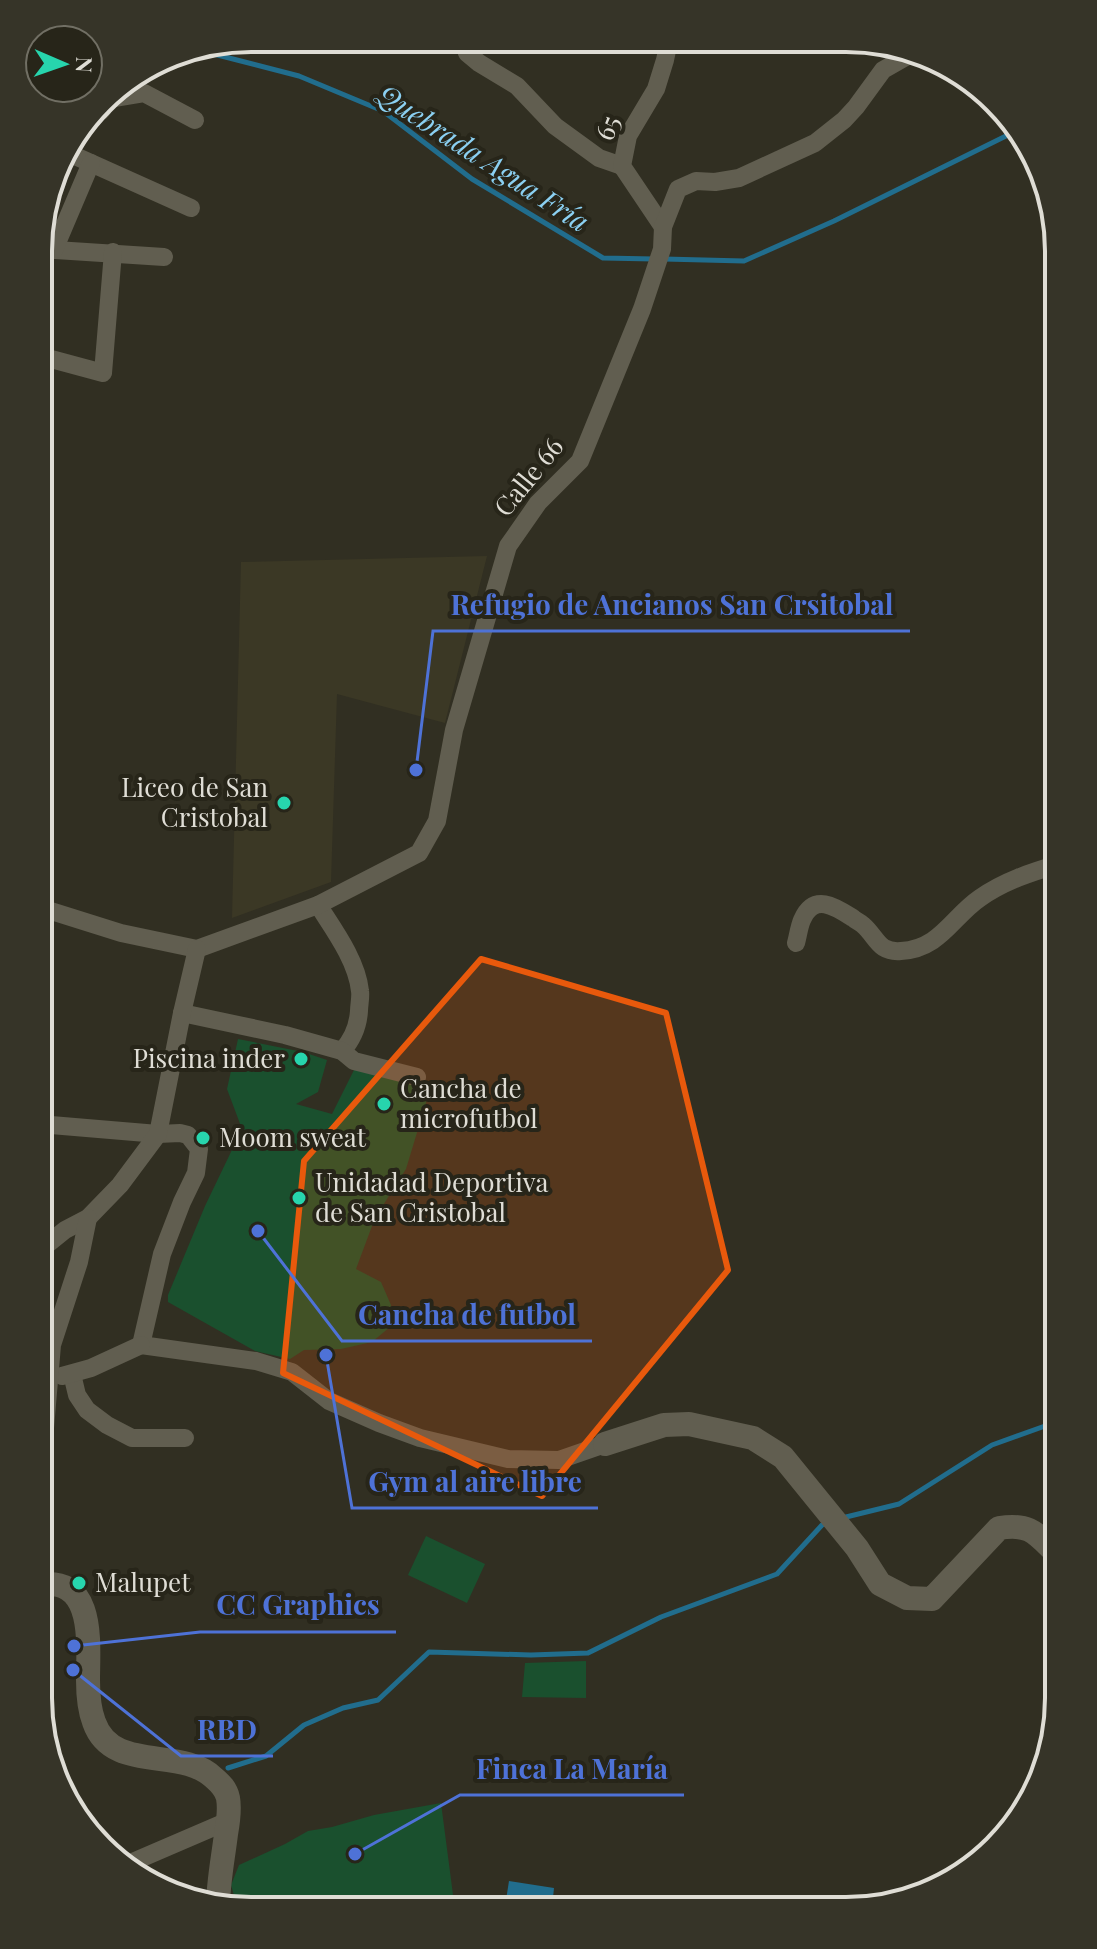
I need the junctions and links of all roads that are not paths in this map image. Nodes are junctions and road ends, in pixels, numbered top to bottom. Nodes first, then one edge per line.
1 (467, 52) edge
2 (660, 52) edge
3 (667, 52) edge
4 (665, 60) junction
5 (900, 60) edge
6 (126, 96) edge
7 (195, 120) dead end
8 (76, 156) edge
9 (91, 163) junction
10 (622, 166) junction
11 (191, 208) dead end
12 (663, 227) junction
13 (53, 237) edge
14 (52, 249) edge
15 (113, 252) junction
16 (164, 257) dead end
17 (52, 359) edge
18 (1045, 868) edge
19 (318, 905) junction
20 (52, 911) edge
21 (796, 943) dead end
22 (197, 949) junction
23 (182, 1013) junction
24 (342, 1051) junction
25 (417, 1077) dead end
26 (52, 1125) edge
27 (158, 1134) junction
28 (88, 1218) junction
29 (52, 1240) edge
30 (52, 1345) edge
31 (141, 1345) junction
32 (72, 1374) junction
33 (52, 1378) edge
34 (185, 1438) dead end
35 (605, 1444) joint
36 (1045, 1543) edge
37 (52, 1583) edge
38 (228, 1821) junction
39 (137, 1860) edge
40 (218, 1894) edge

1 - 10 street
2 - 4 street
3 - 4 street, 65
4 - 10 street, 65
5 - 12 street, Calle 66
6 - 7 street
8 - 9 street
9 - 11 street
9 - 13 street
10 - 12 street, 65
12 - 19 street, Calle 66
14 - 15 street
15 - 16 street
15 - 17 street
18 - 21 street
19 - 22 street, Calle 66
19 - 24 street
20 - 22 street
22 - 23 street
23 - 24 street
23 - 27 street
24 - 25 street
26 - 27 street
27 - 28 street
27 - 31 street
28 - 29 street
28 - 30 street
31 - 32 street
31 - 35 street
32 - 33 street
32 - 34 street
35 - 36 street
37 - 38 street
38 - 39 street
38 - 40 street

